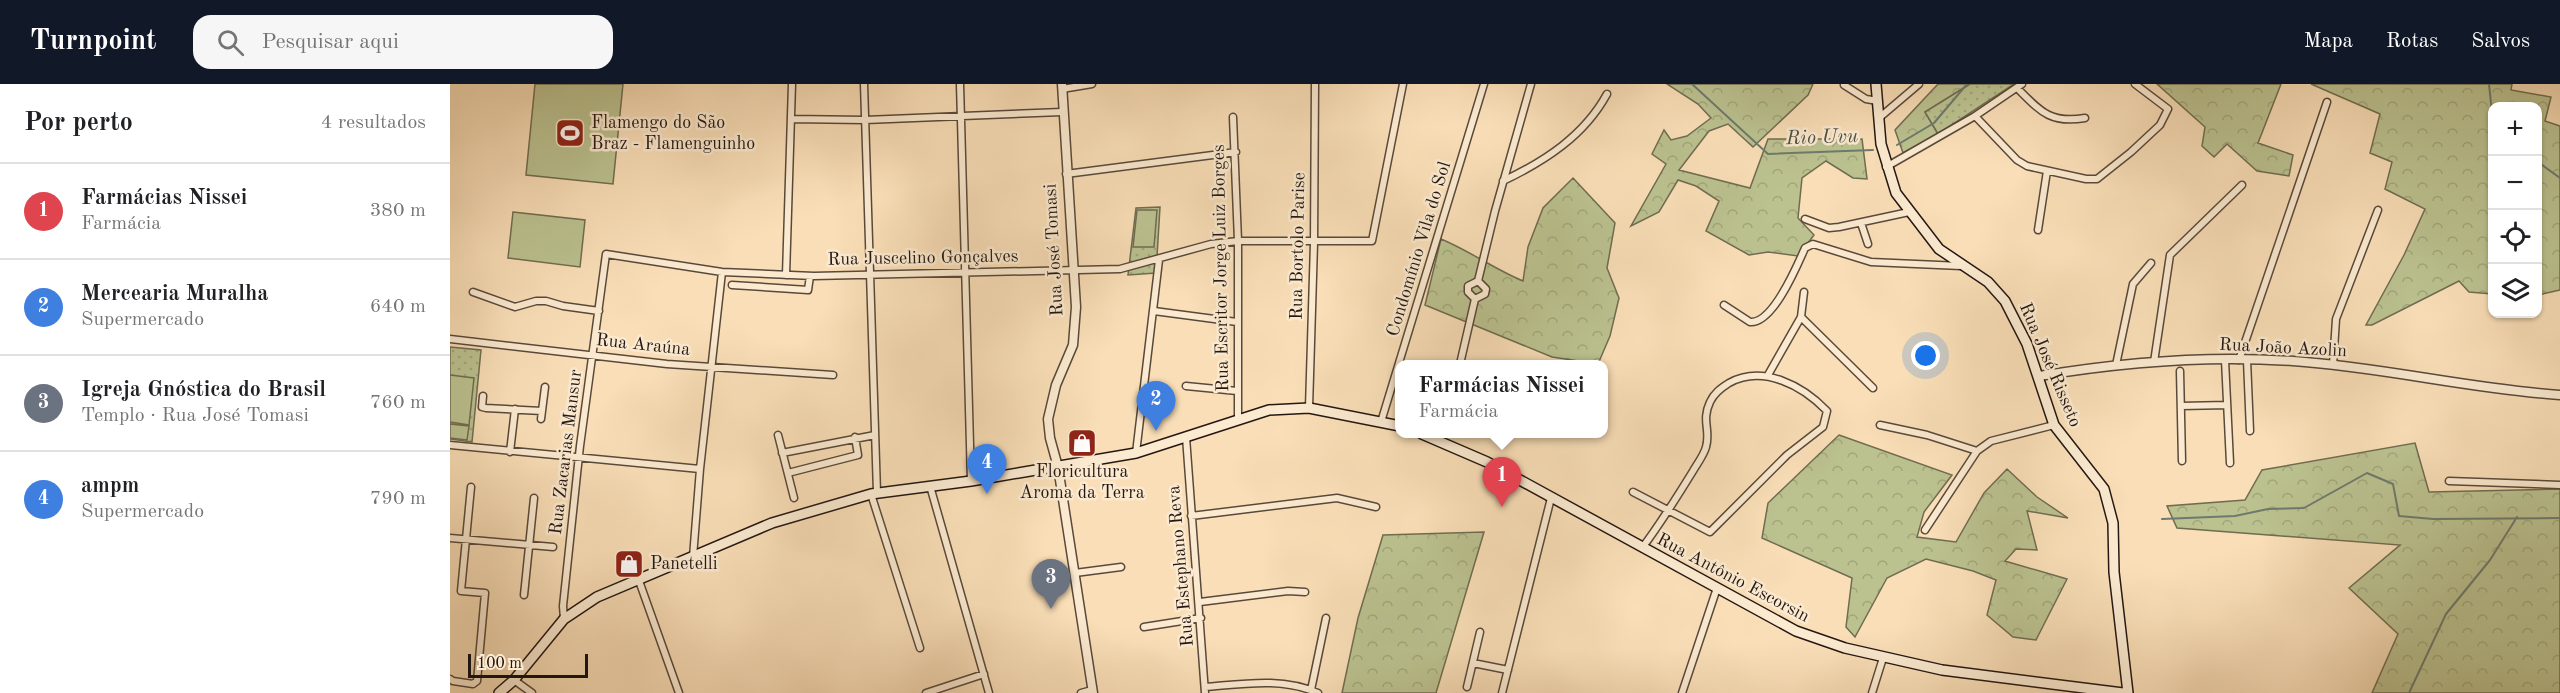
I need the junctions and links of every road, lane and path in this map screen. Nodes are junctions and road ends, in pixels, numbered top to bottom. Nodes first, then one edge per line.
1 (792, 84) edge
2 (864, 84) edge
3 (960, 84) edge
4 (1092, 84) edge
5 (1315, 84) edge
6 (1403, 84) edge
7 (1484, 84) edge
8 (1531, 84) edge
9 (1876, 84) edge
10 (1920, 84) edge
11 (2135, 84) edge
12 (1844, 85) edge
13 (1062, 86) edge
14 (2020, 86) edge
15 (1607, 94) dead end
16 (1878, 101) junction
17 (2327, 102) dead end
18 (1062, 111) junction
19 (961, 115) junction
20 (1975, 116) junction
21 (1233, 117) dead end
22 (1879, 118) junction
23 (2085, 118) dead end
24 (791, 119) junction
25 (865, 120) junction
26 (1236, 152) junction
27 (1886, 167) junction
28 (2047, 171) junction
29 (1066, 174) junction
30 (1503, 181) junction
31 (2242, 185) dead end
32 (2378, 210) dead end
33 (1909, 212) junction
34 (1805, 219) dead end
35 (1861, 223) junction
36 (2038, 230) dead end
37 (1238, 241) junction
38 (1314, 243) junction
39 (1868, 244) dead end
40 (606, 254) joint
41 (1159, 260) junction
42 (2151, 263) dead end
43 (1967, 266) junction
44 (1073, 270) junction
45 (967, 271) junction
46 (722, 272) junction
47 (869, 274) junction
48 (786, 275) junction
49 (810, 276) junction
50 (1478, 281) junction
51 (732, 285) dead end
52 (473, 292) dead end
53 (1804, 292) dead end
54 (1475, 299) junction
55 (1724, 305) dead end
56 (599, 311) junction
57 (1154, 311) junction
58 (1801, 317) junction
59 (1237, 321) junction
60 (450, 339) edge
61 (593, 355) junction
62 (1400, 360) edge
63 (1461, 360) edge
64 (2225, 360) junction
65 (2243, 360) junction
66 (2154, 362) junction
67 (2116, 365) junction
68 (2333, 365) junction
69 (711, 366) junction
70 (2180, 371) dead end
71 (833, 375) dead end
72 (1768, 375) junction
73 (1395, 376) edge
74 (2039, 376) junction
75 (1186, 386) dead end
76 (545, 387) dead end
77 (1873, 388) dead end
78 (1238, 391) junction
79 (2560, 394) edge
80 (483, 396) dead end
81 (2227, 405) junction
82 (2181, 406) junction
83 (1309, 408) junction
84 (514, 409) junction
85 (542, 411) junction
86 (541, 419) dead end
87 (1238, 419) junction
88 (1381, 422) junction
89 (1395, 425) edge
90 (1880, 425) dead end
91 (2054, 425) junction
92 (2250, 431) dead end
93 (778, 435) dead end
94 (874, 435) junction
95 (855, 437) junction
96 (1186, 437) junction
97 (1443, 438) edge
98 (450, 445) edge
99 (1977, 451) junction
100 (510, 452) junction
101 (782, 453) junction
102 (1136, 453) junction
103 (579, 458) junction
104 (2182, 461) dead end
105 (2230, 463) dead end
106 (1058, 467) junction
107 (700, 469) junction
108 (788, 473) junction
109 (971, 481) junction
110 (2449, 481) dead end
111 (2560, 485) edge
112 (930, 486) junction
113 (471, 487) dead end
114 (1633, 492) dead end
115 (874, 493) junction
116 (534, 498) dead end
117 (794, 498) dead end
118 (1551, 498) junction
119 (1376, 507) dead end
120 (1669, 511) junction
121 (1191, 516) junction
122 (1925, 530) dead end
123 (450, 538) edge
124 (465, 539) junction
125 (529, 545) junction
126 (553, 547) dead end
127 (1642, 548) junction
128 (693, 557) junction
129 (1121, 567) dead end
130 (1075, 573) junction
131 (638, 578) junction
132 (1717, 588) junction
133 (1305, 592) dead end
134 (524, 595) dead end
135 (1200, 602) junction
136 (1201, 618) junction
137 (1326, 618) dead end
138 (564, 619) junction
139 (1144, 627) dead end
140 (1480, 632) dead end
141 (920, 648) dead end
142 (1883, 658) junction
143 (1473, 663) junction
144 (1508, 670) junction
145 (984, 674) junction
146 (450, 679) edge
147 (514, 680) junction
148 (1467, 687) dead end
149 (1205, 690) edge
150 (1093, 691) edge
151 (1315, 692) edge
152 (500, 693) edge
153 (532, 693) edge
154 (679, 693) edge
155 (926, 693) edge
156 (989, 693) edge
157 (1081, 693) edge
158 (1502, 693) edge
159 (1682, 693) edge
160 (1872, 693) edge
161 (2125, 693) edge

1 - 24 street
2 - 25 street
3 - 19 street
4 - 13 street
5 - 38 street, Rua Bortolo Parise
6 - 38 street, Rua Juscelino Gonçalves
7 - 62 street, Condomínio Vila do Sol
8 - 30 street
9 - 16 main road, Rua José Risseto
10 - 22 street
11 - 28 street
12 - 16 street
13 - 18 street, Rua José Tomasi
14 - 20 street
14 - 23 street
15 - 30 street
16 - 22 main road, Rua José Risseto
17 - 65 street
18 - 19 street
18 - 29 street, Rua José Tomasi
19 - 25 street
19 - 45 street
20 - 27 street
20 - 28 street
21 - 26 street, Rua Escritor Jorge Luiz Borges
22 - 27 main road, Rua José Risseto
24 - 25 street
24 - 48 street
25 - 47 street
26 - 29 street
26 - 37 street, Rua Escritor Jorge Luiz Borges
27 - 33 main road, Rua José Risseto
28 - 36 street
29 - 44 street, Rua José Tomasi
30 - 50 street
31 - 66 street
32 - 68 street
33 - 35 street
33 - 43 main road, Rua José Risseto
34 - 35 street
35 - 39 street
37 - 38 street, Rua Juscelino Gonçalves
37 - 41 street, Rua Juscelino Gonçalves
37 - 59 street, Rua Escritor Jorge Luiz Borges
38 - 83 street, Rua Bortolo Parise
40 - 46 street, Rua Juscelino Gonçalves
40 - 56 street, Rua Zacarias Mansur
41 - 44 street, Rua Juscelino Gonçalves
41 - 57 street
42 - 67 street
43 - 55 street
43 - 74 main road, Rua José Risseto
44 - 45 street, Rua Juscelino Gonçalves
44 - 106 street, Rua José Tomasi
45 - 47 street, Rua Juscelino Gonçalves
45 - 109 street
46 - 48 street, Rua Juscelino Gonçalves
46 - 69 street
47 - 49 street, Rua Juscelino Gonçalves
47 - 94 street
48 - 49 street, Rua Juscelino Gonçalves
49 - 51 street
50 - 54 street
50 - 54 street
52 - 56 street
53 - 58 street
54 - 63 street
56 - 61 street, Rua Zacarias Mansur
57 - 59 street
57 - 102 street
58 - 72 street
58 - 77 street
59 - 78 street, Rua Escritor Jorge Luiz Borges
60 - 61 street, Rua Araúna
61 - 69 street, Rua Araúna
61 - 103 street, Rua Zacarias Mansur
64 - 65 street, Rua João Azolin
64 - 66 street, Rua João Azolin
64 - 81 street
65 - 68 street, Rua João Azolin
65 - 92 street
66 - 67 street, Rua João Azolin
67 - 74 street, Rua João Azolin
68 - 79 street, Rua João Azolin
69 - 71 street, Rua Araúna
69 - 107 street
70 - 82 street
72 - 120 street
72 - 120 street
73 - 88 street, Condomínio Vila do Sol
74 - 91 main road, Rua José Risseto
75 - 78 street
76 - 85 street
78 - 87 street, Rua Escritor Jorge Luiz Borges
80 - 84 street
81 - 82 street
81 - 105 street
82 - 104 street
83 - 87 main road
83 - 88 main road
84 - 85 street
84 - 100 street
85 - 86 street
87 - 96 main road
88 - 89 main road
90 - 99 street
91 - 99 street
91 - 161 main road, Rua José Risseto
93 - 101 street
94 - 95 street
94 - 115 street
95 - 101 street
95 - 108 street
96 - 102 main road
96 - 121 street, Rua Estephano Reva
97 - 118 main road, Rua Antônio Escorsin
98 - 100 street
99 - 122 street
100 - 103 street
101 - 108 street
102 - 106 main road
103 - 107 street
103 - 138 street, Rua Zacarias Mansur
106 - 109 main road
106 - 130 street, Rua José Tomasi
107 - 128 street
108 - 117 street
109 - 112 main road
110 - 111 street
112 - 115 main road
112 - 145 street
113 - 124 street
114 - 120 street
115 - 128 main road
115 - 141 street
116 - 125 street
118 - 127 main road, Rua Antônio Escorsin
118 - 144 street
119 - 121 street
120 - 127 street
121 - 135 street, Rua Estephano Reva
123 - 124 street
124 - 125 street
124 - 146 street
125 - 126 street
125 - 134 street
127 - 132 main road, Rua Antônio Escorsin
128 - 131 main road
129 - 130 street
130 - 150 street, Rua José Tomasi
131 - 138 main road
131 - 154 street
132 - 142 main road, Rua Antônio Escorsin
132 - 159 street
133 - 135 street
135 - 136 street, Rua Estephano Reva
136 - 139 street
136 - 149 street, Rua Estephano Reva
137 - 151 street
138 - 147 main road
140 - 143 street
142 - 160 street
142 - 161 main road, Rua Antônio Escorsin
143 - 144 street
143 - 148 street
144 - 158 street
145 - 155 street
145 - 156 street
147 - 152 main road
147 - 153 street
149 - 151 street
150 - 157 street

